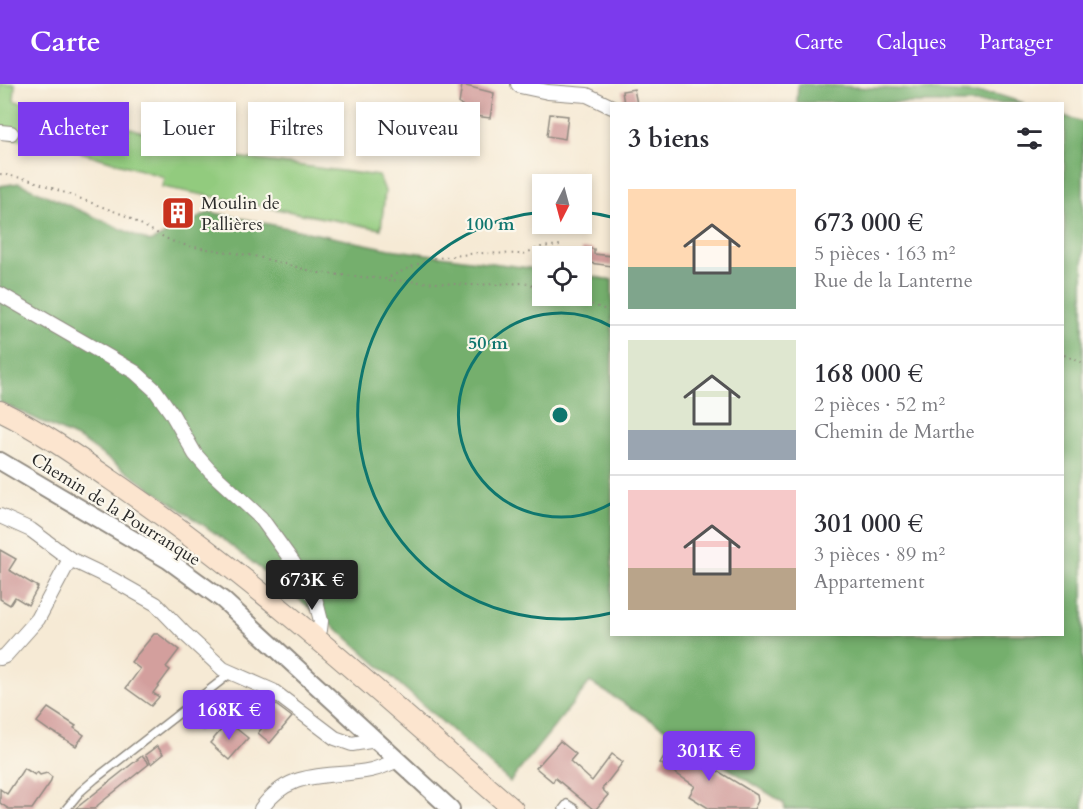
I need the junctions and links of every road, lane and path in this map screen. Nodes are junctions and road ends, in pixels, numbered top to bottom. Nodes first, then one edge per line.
1 (518, 84) edge
2 (610, 106) edge
3 (0, 174) edge
4 (560, 245) dead end
5 (385, 279) junction
6 (532, 285) edge
7 (0, 294) edge
8 (592, 305) edge
9 (610, 311) edge
10 (1064, 354) edge
11 (1083, 363) edge
12 (0, 411) edge
13 (0, 421) edge
14 (77, 457) junction
15 (0, 461) edge
16 (0, 516) edge
17 (70, 559) junction
18 (315, 637) junction
19 (0, 658) edge
20 (231, 673) junction
21 (376, 740) junction
22 (398, 760) junction
23 (266, 807) edge
24 (66, 809) edge
25 (452, 809) edge
26 (513, 809) edge
27 (563, 809) edge
28 (574, 809) edge

1 - 2 street
3 - 5 path
4 - 5 path
5 - 6 path
7 - 18 street
8 - 9 path
10 - 11 path
12 - 14 main road
13 - 14 main road
14 - 18 main road
15 - 21 street, Chemin de la Pourranque
16 - 17 street
17 - 19 street
17 - 20 street
18 - 26 main road
20 - 21 street
20 - 24 lane
21 - 22 street, Chemin de la Pourranque
22 - 23 street
22 - 25 street, Chemin de la Pourranque
27 - 28 lane

